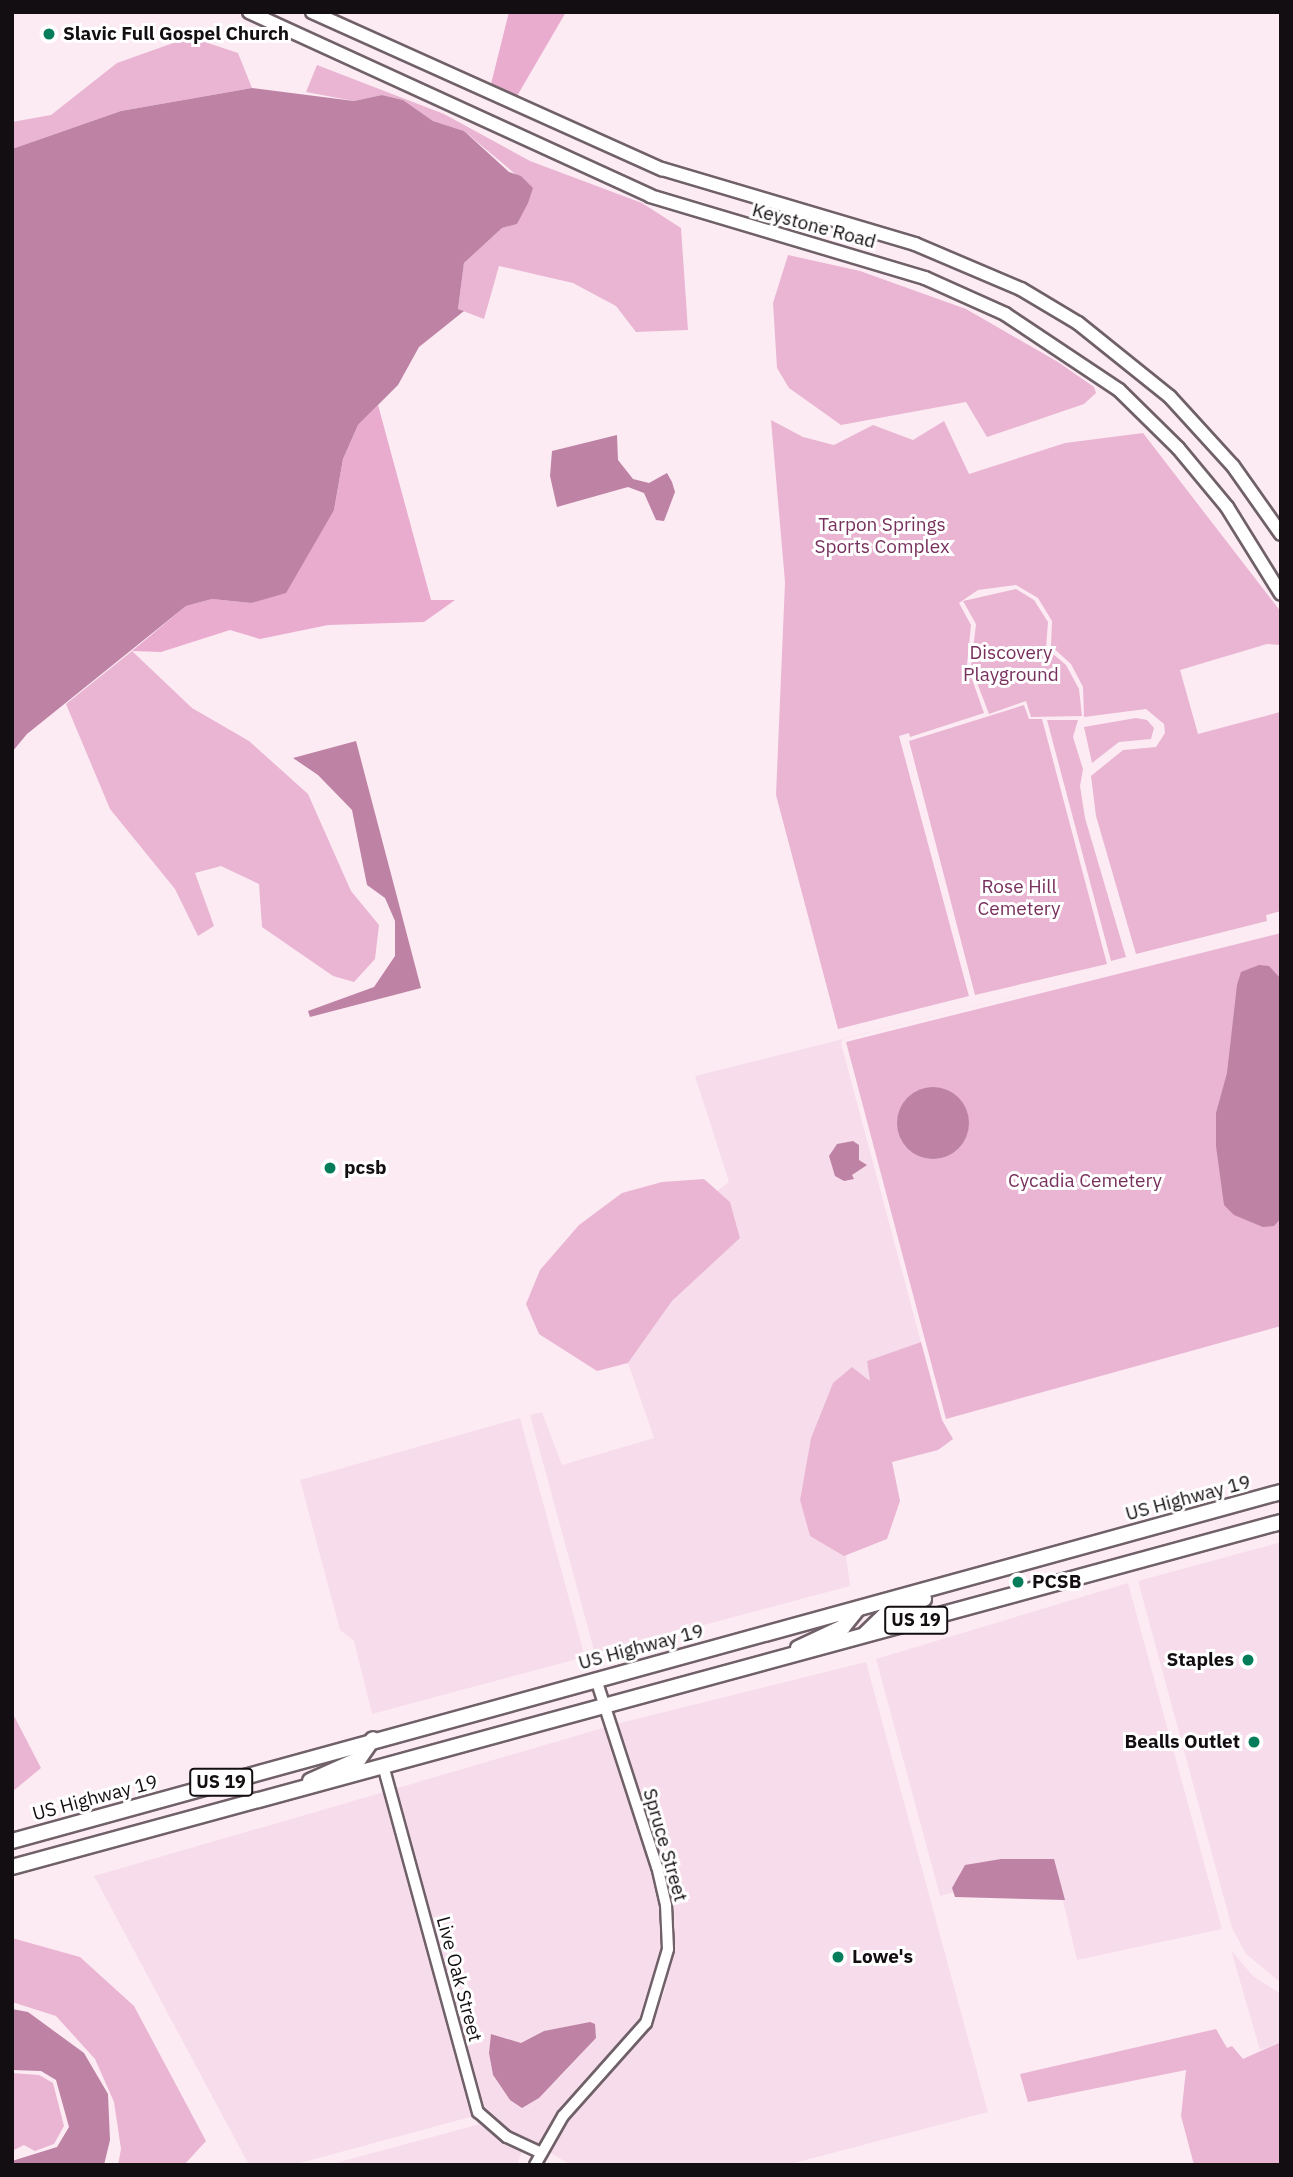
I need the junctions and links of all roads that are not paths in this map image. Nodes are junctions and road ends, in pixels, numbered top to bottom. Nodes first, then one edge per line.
1 (249, 12) edge
2 (312, 12) edge
3 (1281, 534) edge
4 (1281, 594) edge
5 (1281, 1492) edge
6 (1281, 1522) edge
7 (974, 1578) junction
8 (857, 1609) junction
9 (864, 1634) junction
10 (782, 1658) junction
11 (596, 1679) junction
12 (605, 1707) junction
13 (373, 1739) junction
14 (384, 1769) junction
15 (270, 1798) junction
16 (12, 1841) edge
17 (12, 1867) edge
18 (541, 2153) junction
19 (535, 2165) edge

1 - 4 main road, Keystone Road
2 - 3 main road, Keystone Road
5 - 7 highway, US Highway 19 / US 19
6 - 9 highway, US 19
7 - 8 highway, US Highway 19 / US 19
7 - 9 highway
8 - 10 highway
8 - 11 highway, US Highway 19 / US 19
9 - 10 highway, US 19
10 - 12 highway, US 19
11 - 12 street, Spruce Street
11 - 13 highway, US Highway 19 / US 19
12 - 14 highway, US 19
12 - 18 street, Spruce Street
13 - 15 highway
13 - 16 highway, US Highway 19 / US 19
14 - 15 highway, US 19
14 - 18 street, Live Oak Street
15 - 17 highway, US 19
18 - 19 street

